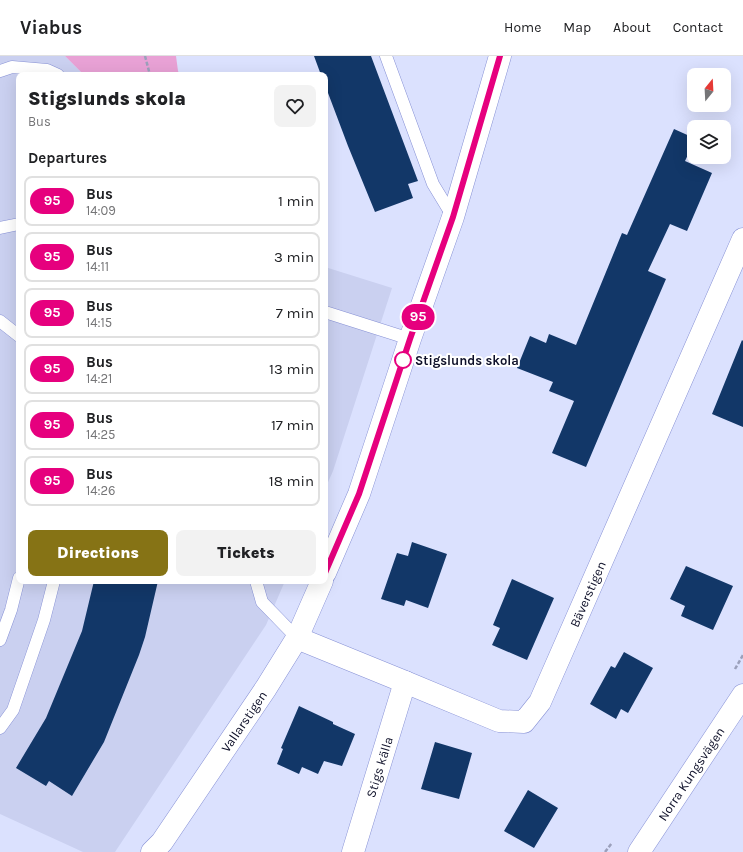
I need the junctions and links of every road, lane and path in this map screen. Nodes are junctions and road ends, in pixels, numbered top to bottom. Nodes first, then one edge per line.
1 (145, 56) edge
2 (386, 56) edge
3 (500, 56) edge
4 (0, 71) edge
5 (51, 72) edge
6 (149, 72) edge
7 (453, 217) junction
8 (16, 225) edge
9 (0, 228) edge
10 (743, 239) edge
11 (328, 313) edge
12 (0, 321) edge
13 (16, 334) edge
14 (410, 339) junction
15 (328, 566) edge
16 (18, 584) edge
17 (53, 584) edge
18 (257, 584) edge
19 (321, 584) edge
20 (297, 638) junction
21 (0, 640) edge
22 (405, 682) junction
23 (743, 695) edge
24 (0, 728) edge
25 (152, 852) edge
26 (353, 852) edge
27 (639, 852) edge

1 - 6 path
2 - 7 lane
3 - 7 street
4 - 5 lane
7 - 14 street
8 - 9 lane
10 - 22 street, Bäverstigen
11 - 14 lane
12 - 13 lane
14 - 15 street
16 - 21 lane
17 - 24 lane
18 - 20 lane
19 - 20 street, Vallarstigen
20 - 22 street, Bäverstigen
20 - 25 street, Vallarstigen
22 - 26 street, Stigs källa
23 - 27 street, Norra Kungsvägen

